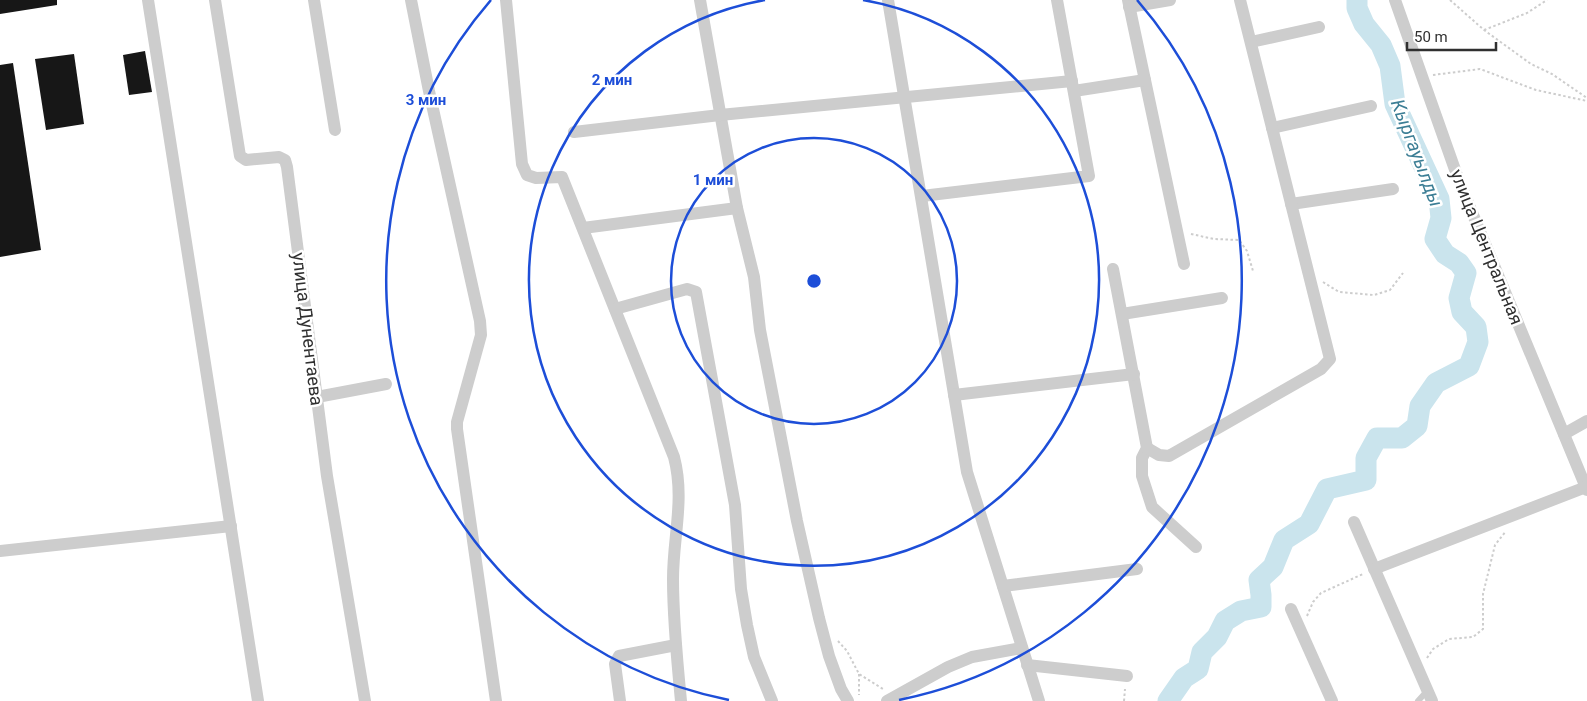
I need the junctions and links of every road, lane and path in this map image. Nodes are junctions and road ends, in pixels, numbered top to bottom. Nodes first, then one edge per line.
1 (148, 0) edge
2 (215, 0) edge
3 (314, 0) edge
4 (411, 0) edge
5 (506, 0) edge
6 (700, 0) edge
7 (888, 0) edge
8 (1057, 0) edge
9 (1170, 0) edge
10 (1240, 0) edge
11 (1395, 0) edge
12 (1450, 0) edge
13 (1547, 0) edge
14 (1128, 4) edge
15 (1319, 27) dead end
16 (1484, 30) junction
17 (1251, 42) junction
18 (1421, 77) junction
19 (1145, 80) junction
20 (1073, 86) junction
21 (904, 96) junction
22 (1587, 99) edge
23 (1371, 106) dead end
24 (720, 114) junction
25 (1272, 128) junction
26 (335, 130) dead end
27 (574, 132) dead end
28 (1393, 189) dead end
29 (922, 196) junction
30 (1291, 204) junction
31 (737, 208) junction
32 (1176, 226) junction
33 (583, 228) junction
34 (1184, 264) dead end
35 (1113, 269) dead end
36 (1253, 271) dead end
37 (1309, 272) junction
38 (1403, 273) dead end
39 (1222, 298) dead end
40 (615, 309) junction
41 (1122, 314) junction
42 (1134, 374) junction
43 (386, 384) dead end
44 (954, 396) junction
45 (317, 397) junction
46 (1587, 421) edge
47 (1564, 434) junction
48 (1147, 448) junction
49 (1586, 488) edge
50 (1522, 512) junction
51 (1354, 522) dead end
52 (231, 526) junction
53 (1196, 547) dead end
54 (0, 551) edge
55 (1138, 569) dead end
56 (1374, 569) junction
57 (1003, 586) junction
58 (1291, 610) dead end
59 (1300, 630) junction
60 (836, 638) dead end
61 (676, 645) junction
62 (1022, 648) junction
63 (1027, 665) junction
64 (1418, 670) junction
65 (859, 674) junction
66 (1127, 676) dead end
67 (904, 692) junction
68 (1430, 696) edge
69 (258, 701) edge
70 (365, 701) edge
71 (496, 701) edge
72 (620, 701) edge
73 (681, 701) edge
74 (772, 701) edge
75 (848, 701) edge
76 (860, 701) edge
77 (887, 701) edge
78 (1039, 701) edge
79 (1332, 701) edge
80 (1418, 701) edge

1 - 52 street
2 - 45 street, улица Дунентаева
3 - 26 street
4 - 71 street
5 - 33 street
6 - 24 street
7 - 21 street
8 - 20 street
9 - 14 street
10 - 17 street
11 - 18 street, улица Центральная
12 - 16 path
13 - 16 path
14 - 19 street
15 - 17 street
16 - 22 path
17 - 25 street
18 - 22 path
18 - 47 street, улица Центральная
19 - 20 street
19 - 32 street
20 - 21 street
20 - 29 street
21 - 24 street
21 - 29 street
23 - 25 street
24 - 27 street
24 - 31 street
25 - 30 street
28 - 30 street
29 - 44 street
30 - 37 street
31 - 33 street
31 - 75 street
32 - 34 street
32 - 36 path
33 - 40 street
35 - 41 street
37 - 38 path
37 - 48 street
39 - 41 street
40 - 61 street
40 - 74 street
41 - 42 street
42 - 44 street
42 - 48 street
43 - 45 street
44 - 57 street
45 - 70 street, улица Дунентаева
46 - 47 street
47 - 49 street, улица Центральная
48 - 53 street
49 - 50 street
50 - 56 street
50 - 64 path
51 - 56 street
52 - 54 street
52 - 69 street
55 - 57 street
56 - 59 path
56 - 64 street
57 - 62 street
58 - 59 street
59 - 79 street
60 - 65 path
61 - 72 street
61 - 73 street
62 - 63 street
62 - 67 street
63 - 66 street
63 - 78 street
64 - 68 street
65 - 67 path
65 - 76 path
67 - 77 street
68 - 80 lane

